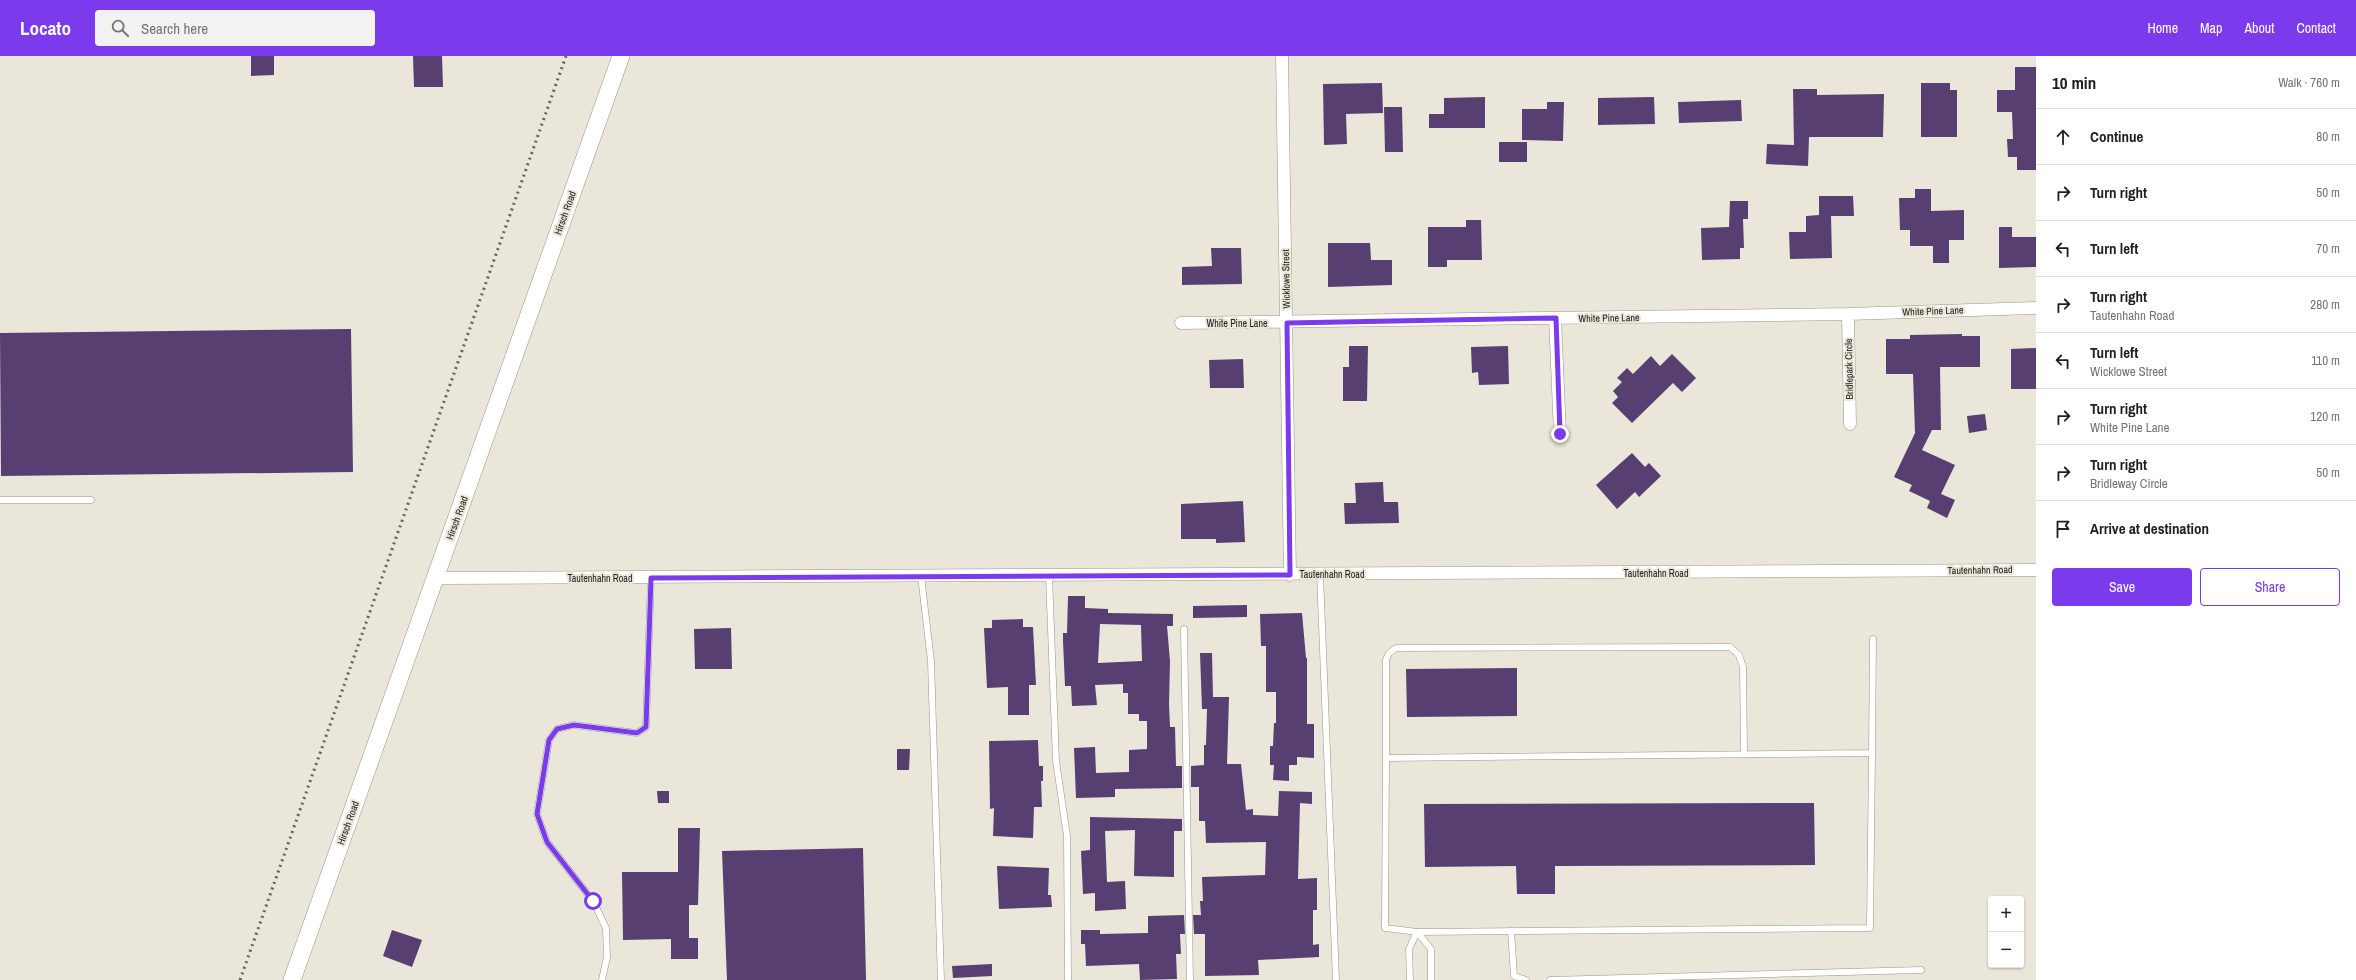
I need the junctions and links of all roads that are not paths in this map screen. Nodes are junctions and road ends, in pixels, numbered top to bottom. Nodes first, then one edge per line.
1 (621, 56) edge
2 (1282, 56) edge
3 (2036, 308) edge
4 (1848, 314) junction
5 (1556, 318) junction
6 (1181, 323) dead end
7 (1287, 323) junction
8 (1850, 424) dead end
9 (1560, 434) dead end
10 (0, 500) edge
11 (91, 500) dead end
12 (2036, 570) edge
13 (1320, 574) junction
14 (1290, 575) junction
15 (921, 576) junction
16 (1049, 576) junction
17 (436, 578) junction
18 (651, 578) junction
19 (1184, 629) dead end
20 (1873, 639) dead end
21 (1872, 753) junction
22 (1744, 754) junction
23 (1386, 758) junction
24 (1511, 931) junction
25 (1418, 932) junction
26 (1921, 970) dead end
27 (292, 980) edge
28 (602, 980) edge
29 (941, 980) edge
30 (1068, 980) edge
31 (1190, 980) edge
32 (1336, 980) edge
33 (1410, 980) edge
34 (1431, 980) edge
35 (1526, 980) edge
36 (1550, 980) edge

1 - 17 main road, Hirsch Road
2 - 7 street, Wicklowe Street
3 - 4 street, White Pine Lane
4 - 5 street, White Pine Lane
4 - 8 street, Bridlepark Circle
5 - 7 street, White Pine Lane
5 - 9 street
6 - 7 street, White Pine Lane
7 - 14 street, Wicklowe Street
10 - 11 lane
12 - 13 street, Tautenhahn Road
13 - 14 street, Tautenhahn Road
13 - 32 lane
14 - 16 street, Tautenhahn Road
15 - 16 street, Tautenhahn Road
15 - 18 street, Tautenhahn Road
15 - 29 lane
16 - 30 lane
17 - 18 street, Tautenhahn Road
17 - 27 main road, Hirsch Road
18 - 28 lane
19 - 31 lane
20 - 21 lane
21 - 22 lane
21 - 24 lane
22 - 23 lane
22 - 23 lane
23 - 25 lane
24 - 25 lane
24 - 35 lane
25 - 33 lane
25 - 34 lane
26 - 36 lane

